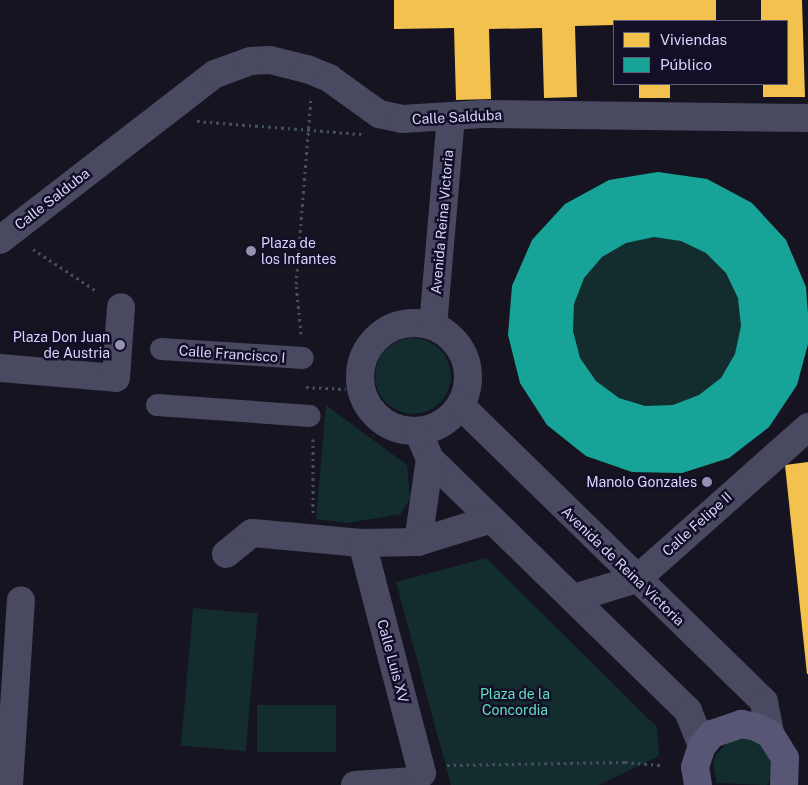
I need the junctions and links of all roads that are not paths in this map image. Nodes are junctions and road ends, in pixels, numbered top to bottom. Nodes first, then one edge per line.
1 (451, 118) junction
2 (808, 118) edge
3 (12, 242) edge
4 (121, 308) dead end
5 (434, 326) junction
6 (161, 349) dead end
7 (303, 358) road end
8 (0, 368) edge
9 (157, 405) dead end
10 (460, 405) junction
11 (310, 416) dead end
12 (808, 427) edge
13 (418, 431) junction
14 (430, 459) junction
15 (492, 519) junction
16 (418, 542) junction
17 (362, 543) junction
18 (226, 554) dead end
19 (637, 579) junction
20 (574, 598) junction
21 (22, 600) dead end
22 (7, 686) edge
23 (770, 734) junction
24 (702, 746) junction
25 (792, 769) edge
26 (683, 778) edge
27 (9, 785) edge
28 (355, 785) edge

1 - 2 street, Calle Salduba
1 - 3 street, Calle Salduba
1 - 5 street, Avenida Reina Victoria
4 - 8 street
5 - 10 street
5 - 13 street
6 - 7 street, Calle Francisco I
9 - 11 street
10 - 13 street
10 - 19 street, Avenida de Reina Victoria
12 - 19 street, Calle Felipe II
13 - 14 street
14 - 15 street
14 - 16 street
15 - 16 street
15 - 20 street
16 - 17 street
17 - 18 street
17 - 28 street, Calle Luis XV
19 - 20 street, Calle Felipe II
19 - 23 street, Avenida de Reina Victoria
20 - 24 street
21 - 22 street
22 - 27 street
23 - 24 main road
23 - 25 main road
24 - 26 main road

